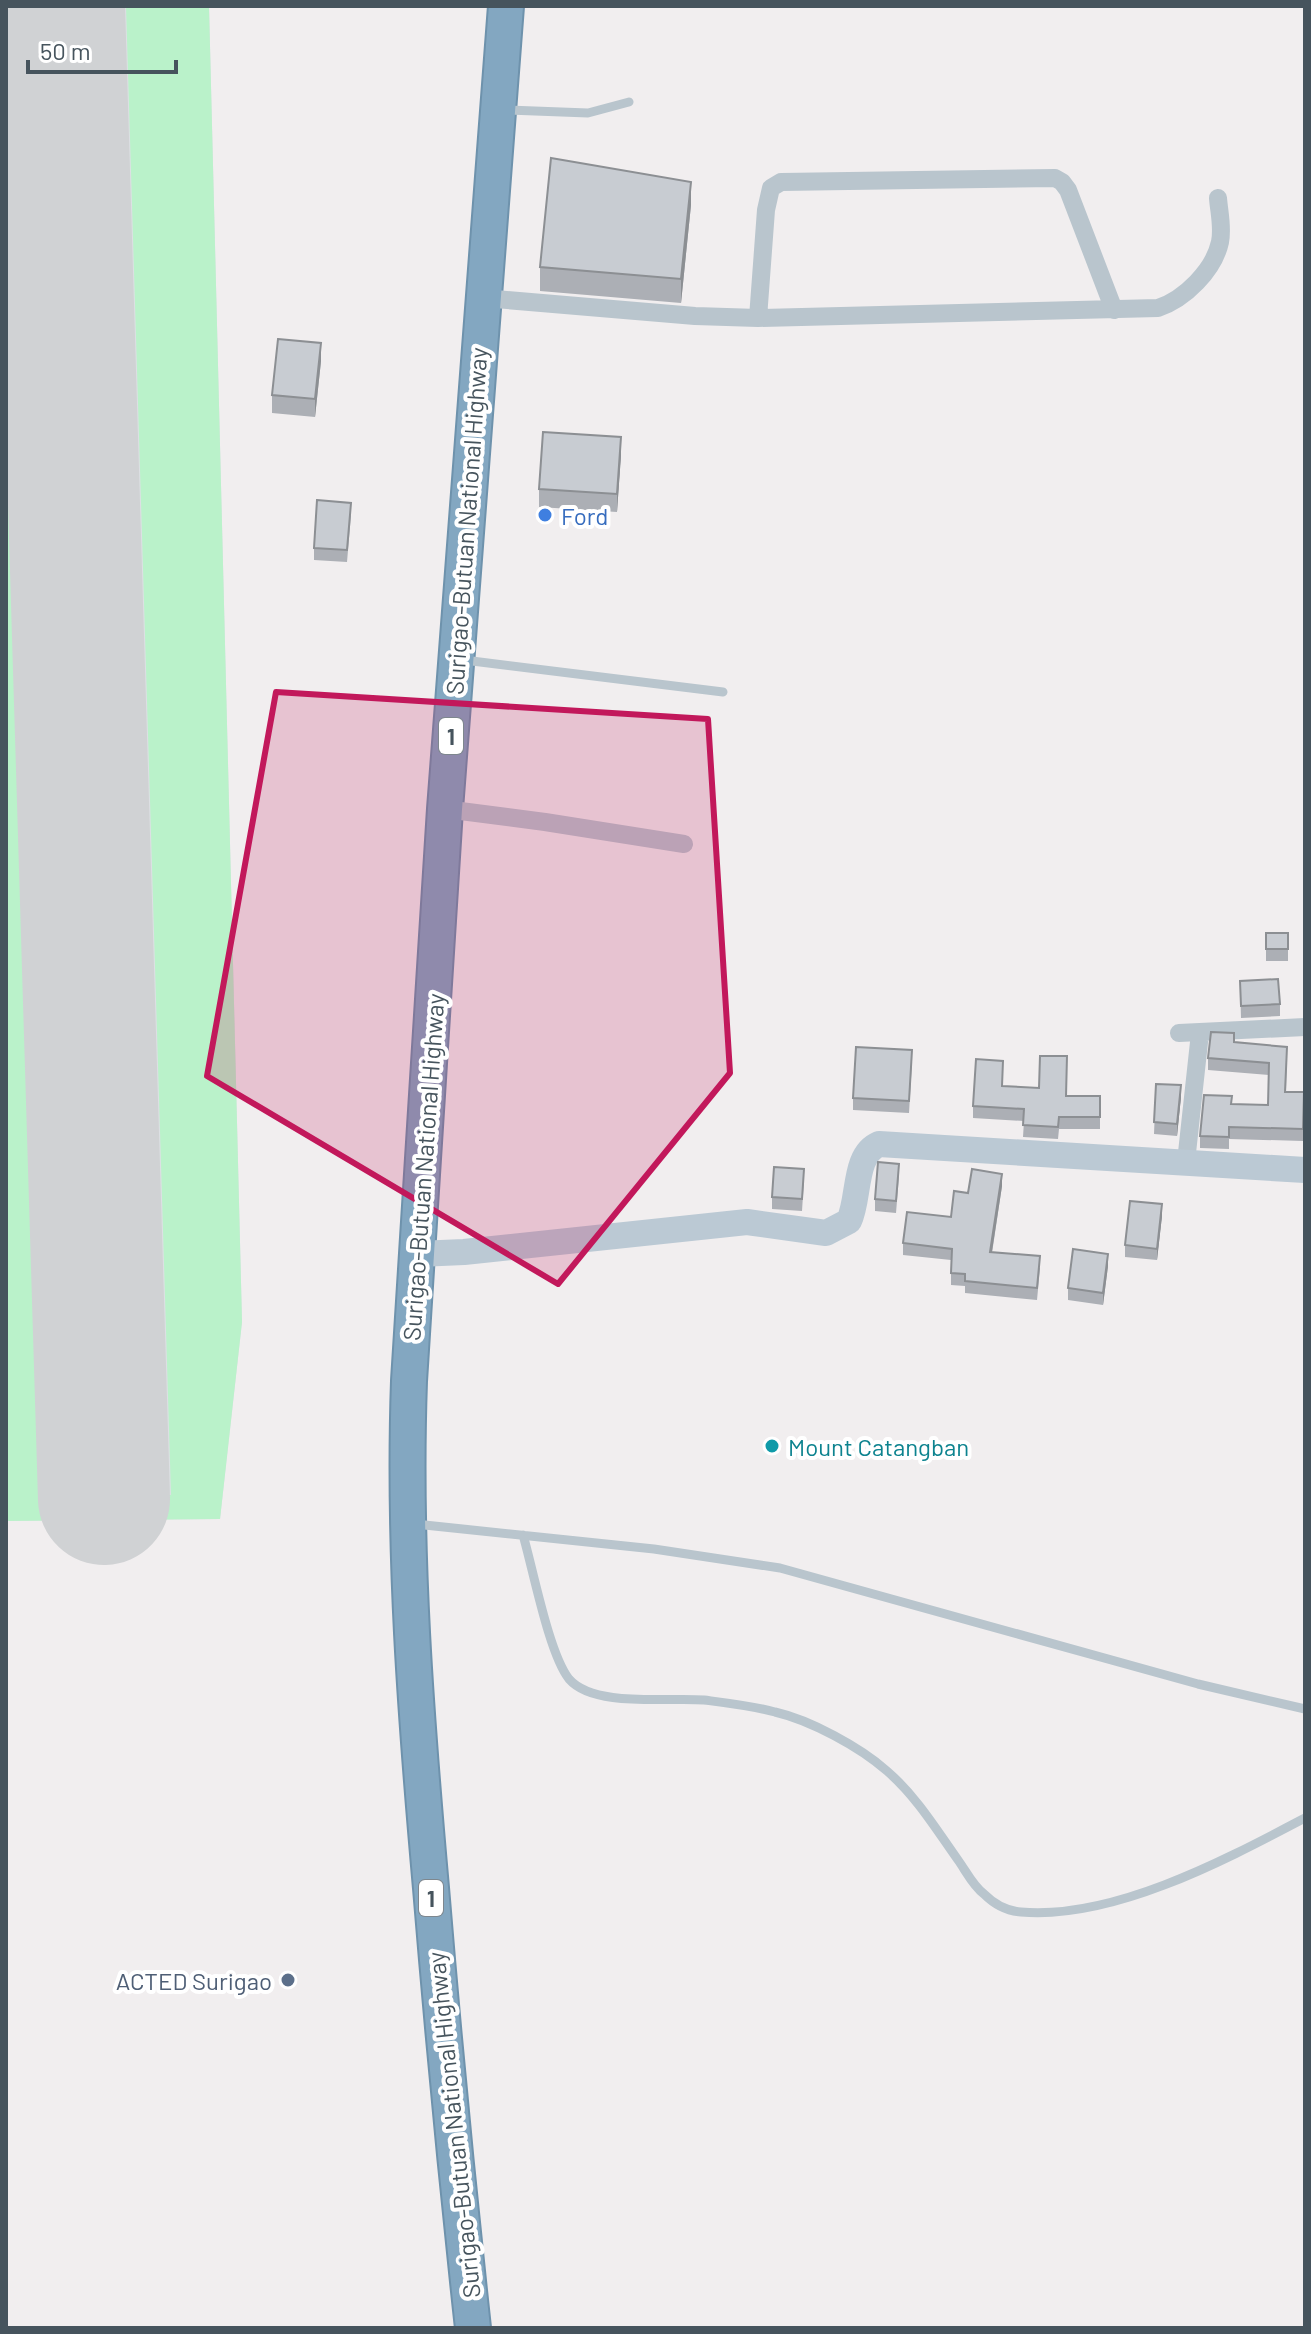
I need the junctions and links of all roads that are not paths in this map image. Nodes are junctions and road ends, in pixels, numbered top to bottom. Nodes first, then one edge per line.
1 (506, 6) edge
2 (629, 102) dead end
3 (498, 109) junction
4 (1218, 198) dead end
5 (483, 298) junction
6 (1114, 310) junction
7 (758, 318) junction
8 (456, 660) junction
9 (723, 692) dead end
10 (445, 809) junction
11 (684, 844) dead end
12 (1305, 1027) edge
13 (1179, 1033) dead end
14 (1200, 1033) junction
15 (1186, 1162) junction
16 (1305, 1170) edge
17 (418, 1254) junction
18 (408, 1523) junction
19 (523, 1535) junction
20 (1305, 1709) edge
21 (1305, 1818) edge
22 (473, 2328) edge

1 - 3 highway, Surigao-Butuan National Highway / 1
2 - 3 lane
3 - 5 highway, Surigao-Butuan National Highway / 1
4 - 6 street
5 - 7 street
5 - 8 highway, Surigao-Butuan National Highway / 1
6 - 7 street
6 - 7 street
8 - 9 lane
8 - 10 highway, Surigao-Butuan National Highway / 1
10 - 11 street
10 - 17 highway, Surigao-Butuan National Highway / 1
12 - 14 street
13 - 14 street
14 - 15 street
15 - 16 street
15 - 17 street
17 - 18 highway, Surigao-Butuan National Highway / 1
18 - 19 lane
18 - 22 highway, Surigao-Butuan National Highway / 1
19 - 20 lane
19 - 21 lane

